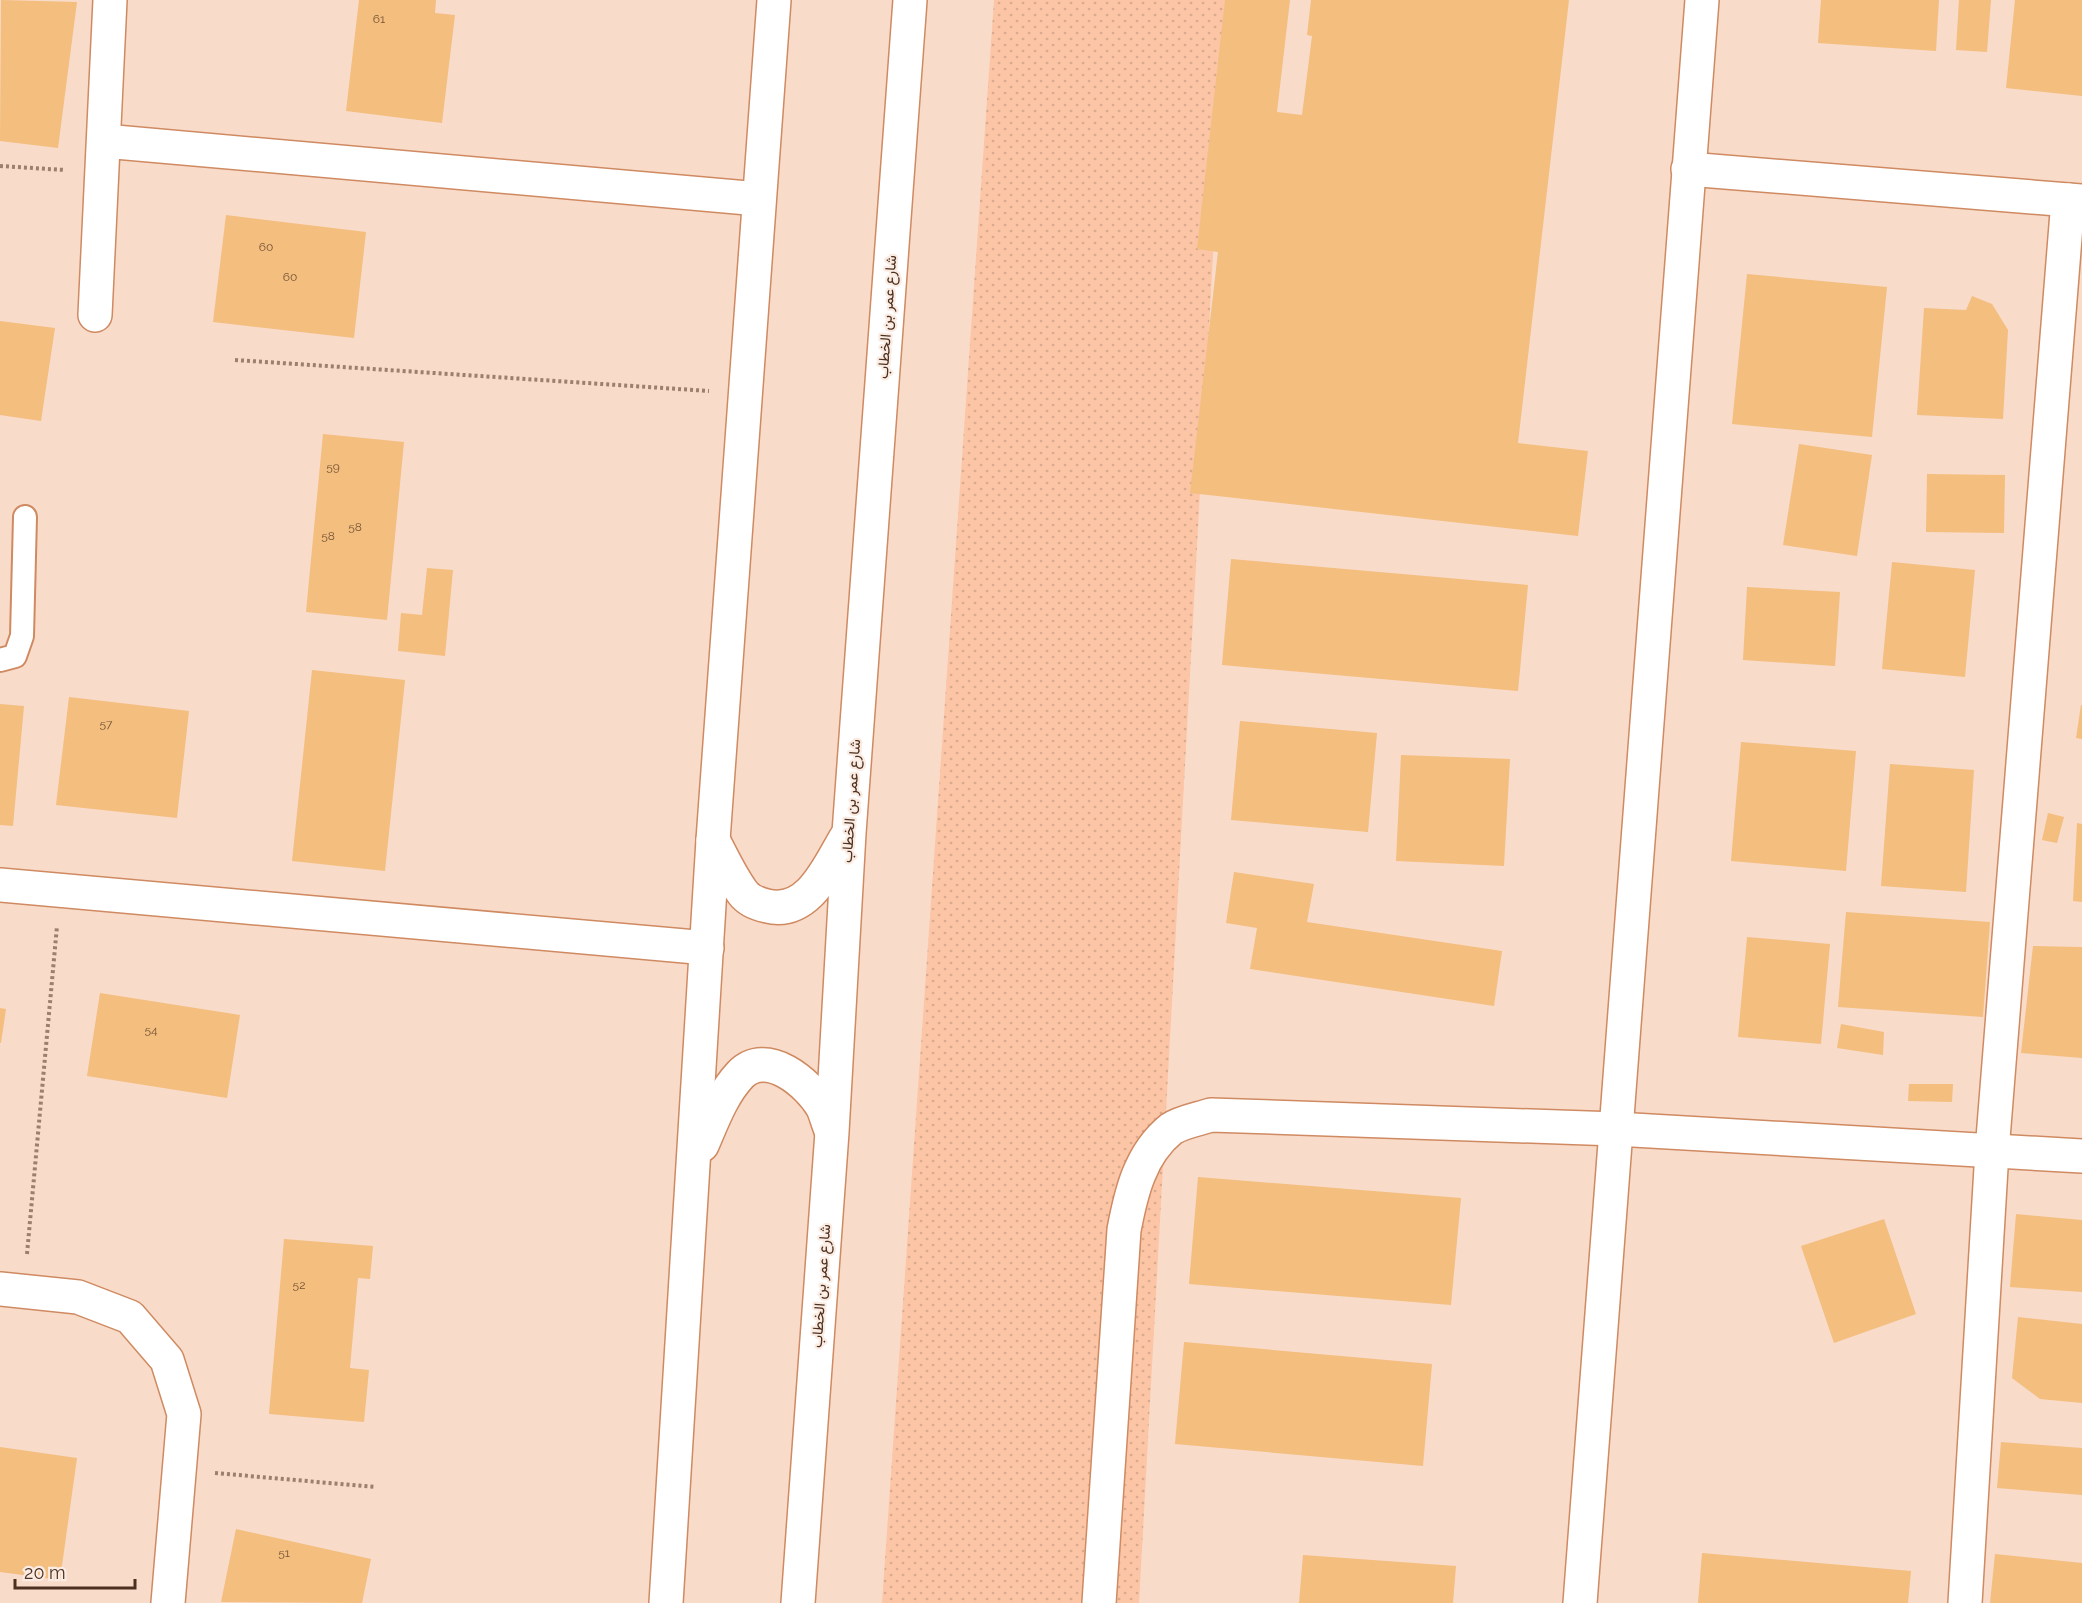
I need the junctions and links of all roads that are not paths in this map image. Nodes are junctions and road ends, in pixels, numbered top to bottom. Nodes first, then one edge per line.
1 (110, 0) edge
2 (774, 0) edge
3 (910, 0) edge
4 (1702, 0) edge
5 (103, 157) junction
6 (1688, 169) junction
7 (759, 199) junction
8 (2075, 200) edge
9 (95, 315) dead end
10 (25, 517) dead end
11 (0, 660) edge
12 (849, 833) junction
13 (713, 840) junction
14 (0, 885) edge
15 (707, 948) junction
16 (1616, 1129) junction
17 (832, 1132) junction
18 (1992, 1151) junction
19 (2082, 1156) edge
20 (694, 1165) junction
21 (12, 1289) edge
22 (168, 1603) edge
23 (666, 1603) edge
24 (798, 1603) edge
25 (1099, 1603) edge
26 (1580, 1603) edge
27 (1965, 1603) edge

1 - 5 street
2 - 7 street
3 - 12 street, شارع عمر بن الخطاب
4 - 6 street
5 - 7 street
5 - 9 street
6 - 8 street
6 - 16 street
7 - 13 street
8 - 18 street
10 - 11 lane
12 - 13 street
12 - 17 street, شارع عمر بن الخطاب
13 - 15 street
14 - 15 street
15 - 20 street
16 - 18 street
16 - 25 street
16 - 26 street
17 - 20 street
17 - 24 street, شارع عمر بن الخطاب
18 - 19 street
18 - 27 street
20 - 23 street
21 - 22 street

